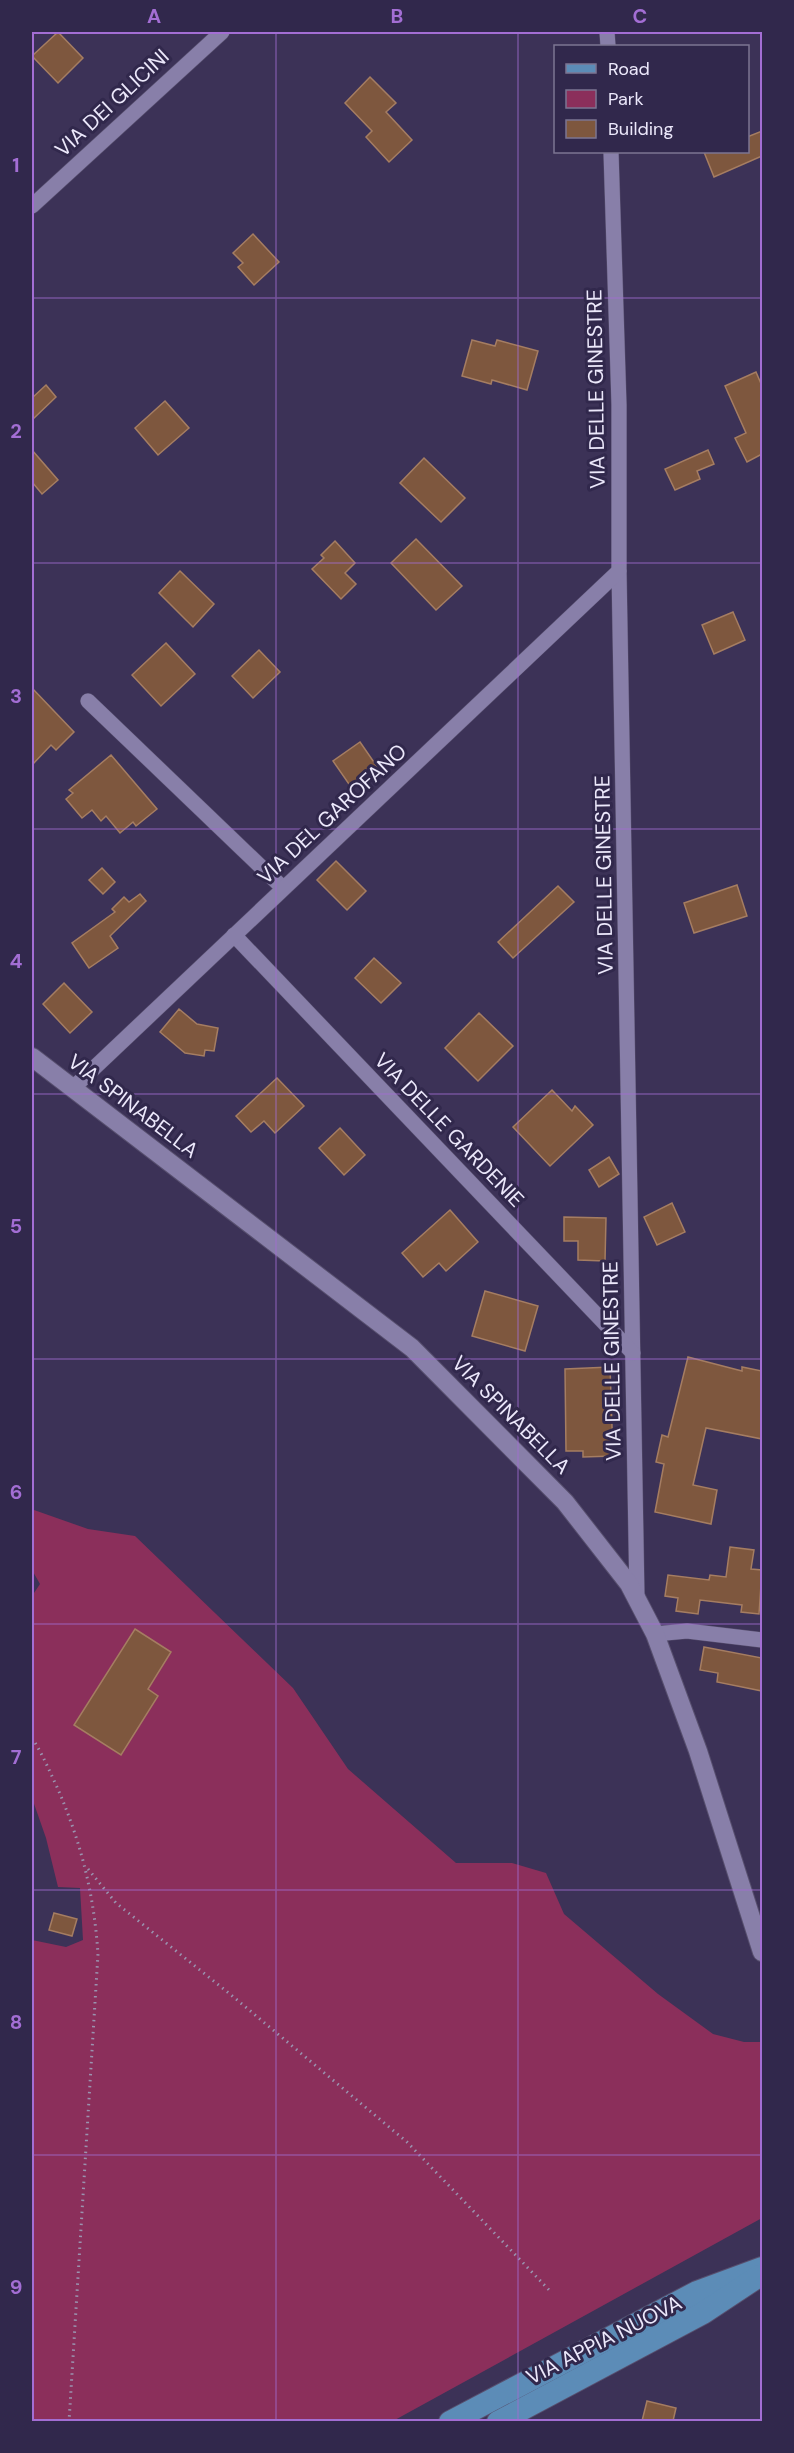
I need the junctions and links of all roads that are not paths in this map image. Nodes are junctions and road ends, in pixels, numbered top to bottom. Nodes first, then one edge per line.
1 (222, 32) edge
2 (611, 153) edge
3 (32, 206) edge
4 (619, 571) junction
5 (88, 701) dead end
6 (283, 888) junction
7 (234, 935) junction
8 (32, 1057) edge
9 (73, 1088) junction
10 (633, 1353) junction
11 (637, 1597) junction
12 (655, 1634) junction
13 (762, 1641) edge
14 (762, 1952) edge
15 (762, 2268) edge
16 (762, 2274) edge
17 (450, 2421) edge
18 (498, 2421) edge

1 - 3 street, VIA DEI GLICINI
2 - 4 street, VIA DELLE GINESTRE
4 - 6 street, VIA DEL GAROFANO
4 - 10 street, VIA DELLE GINESTRE
5 - 6 street
6 - 7 street, VIA DEL GAROFANO
7 - 9 street, VIA DEL GAROFANO
7 - 10 street, VIA DELLE GARDENIE
8 - 9 street, VIA SPINABELLA
9 - 11 street, VIA SPINABELLA
10 - 11 street, VIA DELLE GINESTRE
11 - 12 street, VIA SPINABELLA
12 - 13 street
12 - 14 street, VIA SPINABELLA
15 - 17 main road, VIA APPIA NUOVA
16 - 18 main road, VIA APPIA NUOVA

